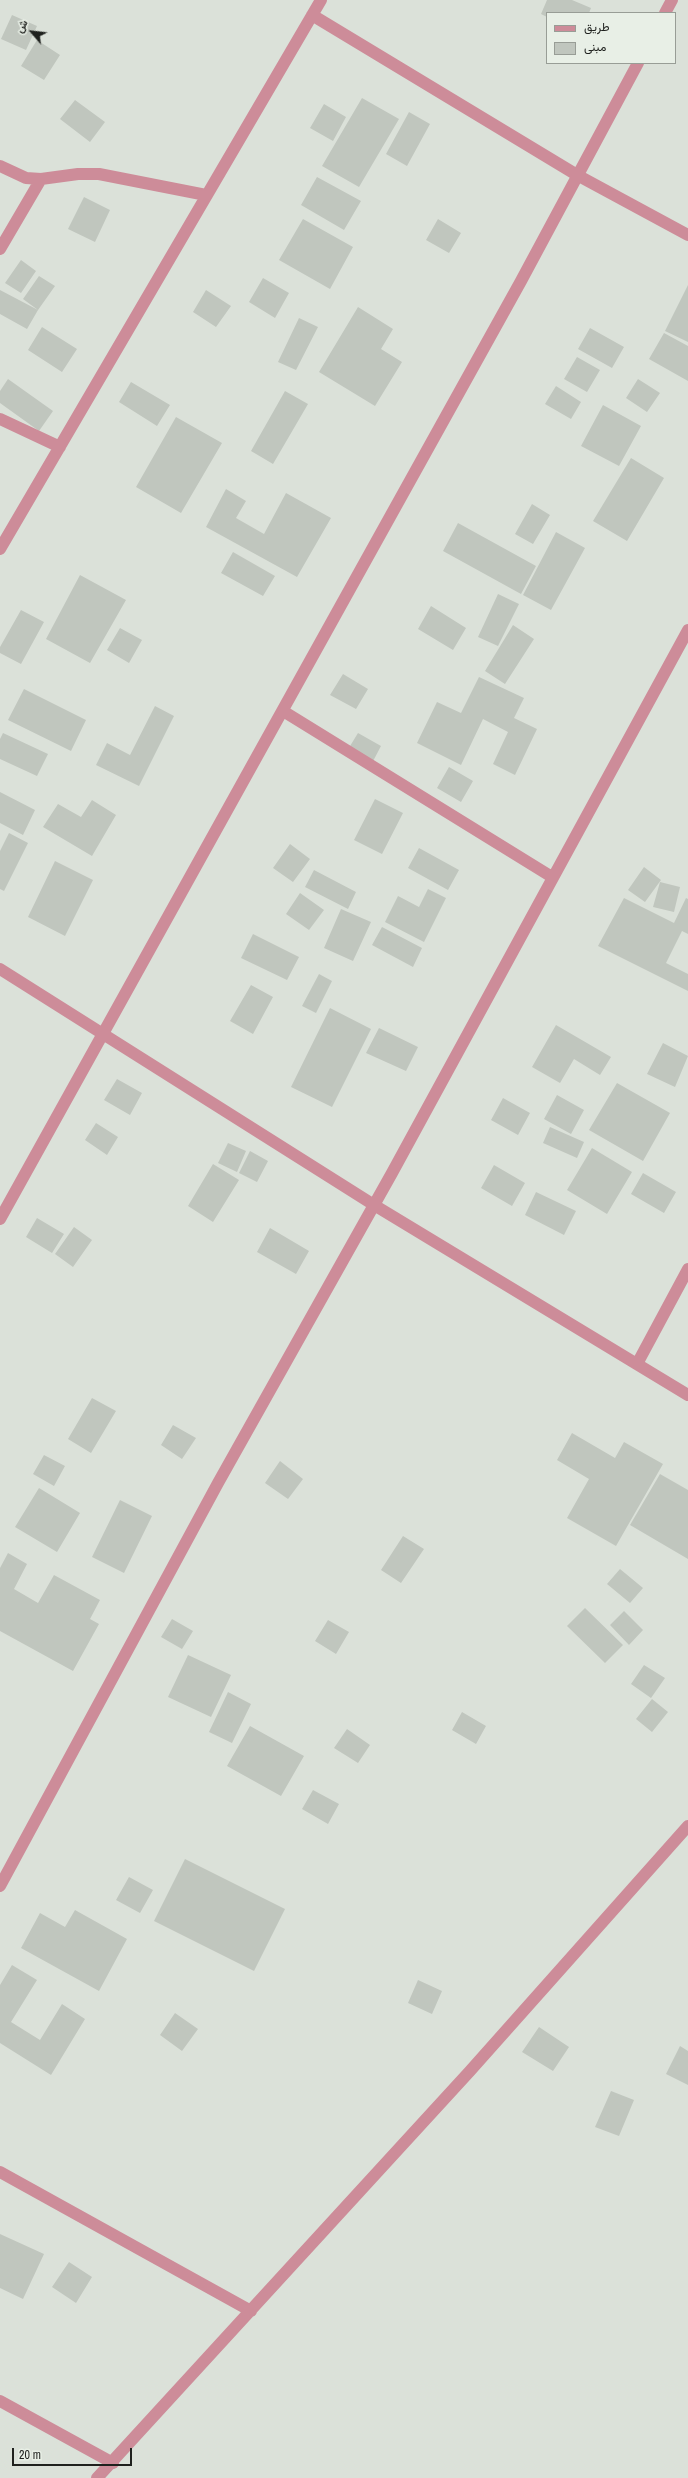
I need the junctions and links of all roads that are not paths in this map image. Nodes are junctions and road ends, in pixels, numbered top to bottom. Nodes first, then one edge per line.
1 (321, 0) edge
2 (672, 0) edge
3 (666, 12) edge
4 (312, 15) junction
5 (637, 64) edge
6 (0, 166) edge
7 (577, 175) junction
8 (41, 179) junction
9 (206, 195) junction
10 (688, 236) edge
11 (0, 249) edge
12 (0, 419) edge
13 (60, 447) junction
14 (0, 549) edge
15 (688, 630) edge
16 (283, 711) junction
17 (552, 877) junction
18 (0, 969) edge
19 (104, 1035) junction
20 (374, 1204) junction
21 (0, 1219) edge
22 (688, 1269) edge
23 (636, 1364) junction
24 (688, 1395) edge
25 (688, 1826) edge
26 (0, 1886) edge
27 (0, 2172) edge
28 (251, 2311) junction
29 (0, 2401) edge
30 (113, 2463) junction
31 (97, 2478) edge

1 - 4 street
2 - 3 street
4 - 7 street
4 - 9 street
5 - 7 street
6 - 8 street
7 - 10 street
7 - 16 street
8 - 9 street
8 - 11 street
9 - 13 street
12 - 13 street
13 - 14 street
15 - 17 street
16 - 17 street
16 - 19 street
17 - 20 street
18 - 19 street
19 - 20 street
19 - 21 street
20 - 23 street
20 - 26 street
22 - 23 street
23 - 24 street
25 - 28 street
27 - 28 street
28 - 30 street
29 - 30 street
30 - 31 street

